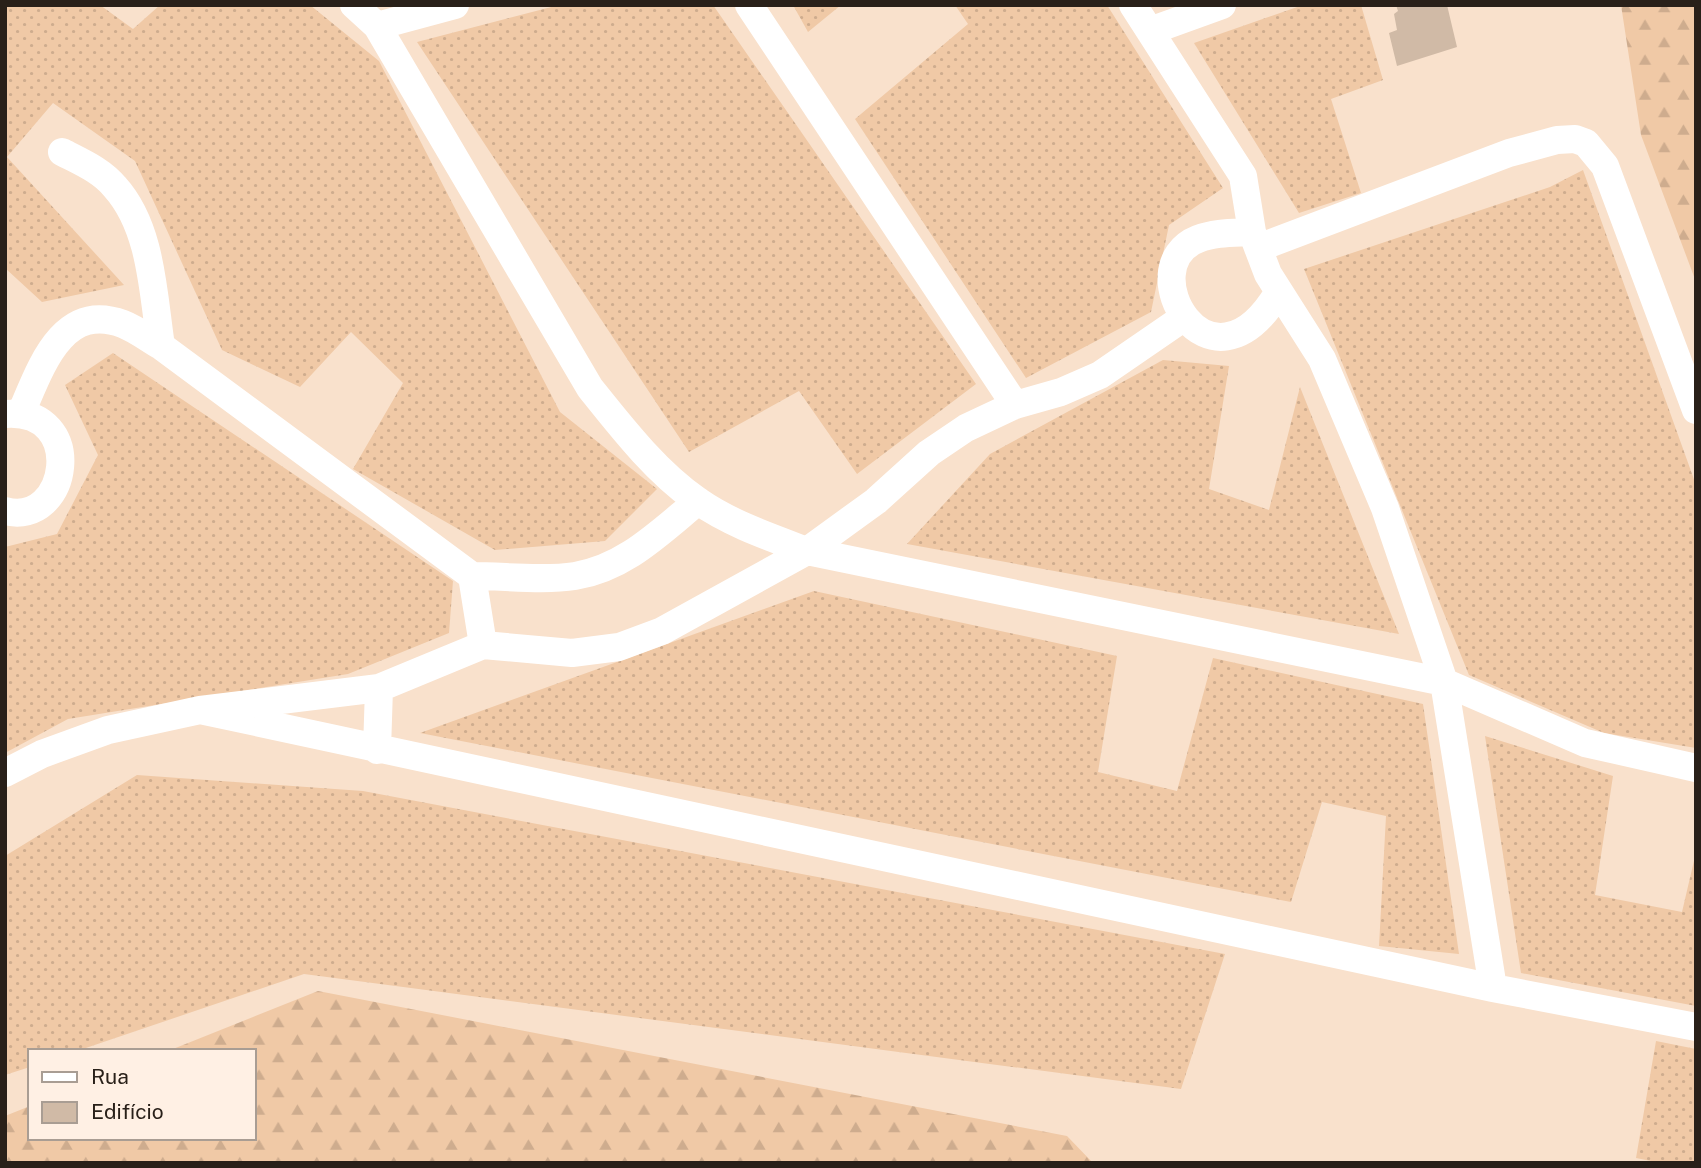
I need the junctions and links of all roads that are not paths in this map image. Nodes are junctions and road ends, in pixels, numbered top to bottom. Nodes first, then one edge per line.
1 (354, 5) edge
2 (455, 5) edge
3 (749, 5) edge
4 (1133, 5) edge
5 (1222, 5) edge
6 (377, 26) junction
7 (1150, 31) junction
8 (62, 152) dead end
9 (1255, 240) junction
10 (1278, 293) junction
11 (1183, 318) junction
12 (161, 345) junction
13 (1015, 405) junction
14 (1696, 410) edge
15 (13, 414) edge
16 (698, 501) junction
17 (5, 511) edge
18 (807, 551) junction
19 (472, 576) junction
20 (483, 645) junction
21 (1444, 682) junction
22 (379, 688) junction
23 (200, 710) junction
24 (377, 750) junction
25 (1696, 768) edge
26 (5, 773) edge
27 (1493, 988) junction
28 (1696, 1027) edge

1 - 6 street
2 - 6 street
3 - 13 street
4 - 7 street
5 - 7 street
6 - 16 street
7 - 9 street
8 - 12 street
9 - 10 street
9 - 11 street
9 - 14 street
10 - 11 street
10 - 21 street
11 - 13 street
12 - 15 street
12 - 19 street
13 - 18 street
15 - 17 street
16 - 18 street
16 - 19 street
18 - 20 street
18 - 21 street
19 - 20 street
20 - 22 street
21 - 25 street
21 - 27 street
22 - 23 street
22 - 24 street
23 - 24 street
23 - 26 street
24 - 27 street
27 - 28 street

